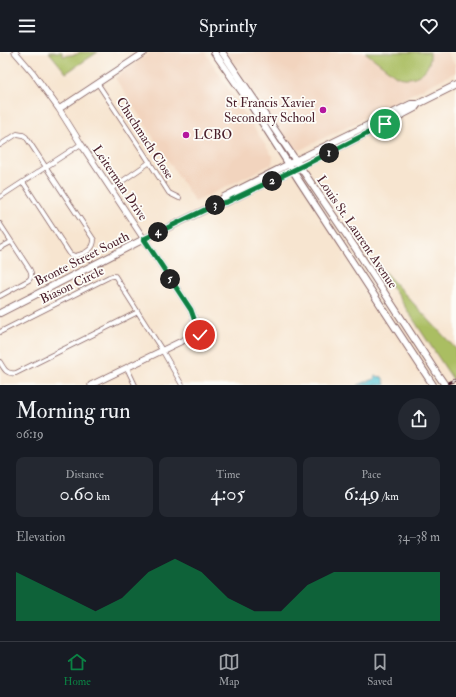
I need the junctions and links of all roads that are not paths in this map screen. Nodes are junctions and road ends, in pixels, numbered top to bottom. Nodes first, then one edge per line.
1 (15, 52) edge
2 (145, 52) edge
3 (214, 52) edge
4 (222, 52) edge
5 (98, 84) junction
6 (456, 85) edge
7 (418, 104) junction
8 (58, 109) junction
9 (81, 144) junction
10 (0, 145) edge
11 (296, 161) junction
12 (150, 162) junction
13 (289, 165) junction
14 (301, 167) junction
15 (46, 168) junction
16 (293, 171) junction
17 (23, 182) junction
18 (111, 189) junction
19 (0, 197) edge
20 (179, 198) dead end
21 (217, 204) junction
22 (0, 224) edge
23 (144, 239) junction
24 (12, 242) junction
25 (0, 248) edge
26 (0, 296) edge
27 (138, 312) junction
28 (0, 313) edge
29 (0, 332) edge
30 (162, 350) junction
31 (0, 362) edge
32 (127, 368) junction
33 (103, 379) junction
34 (91, 385) edge
35 (106, 385) edge
36 (135, 385) edge
37 (182, 385) edge
38 (433, 385) edge
39 (445, 385) edge

1 - 8 street, Leiterman Drive
2 - 5 street
3 - 13 main road, Louis St. Laurent Avenue
4 - 11 main road, Louis St. Laurent Avenue
5 - 8 street
5 - 12 street, Chuchmach Close
6 - 7 main road, Bronte Street South
7 - 11 main road, Bronte Street South
7 - 14 main road, Bronte Street South
8 - 9 street, Leiterman Drive
9 - 15 street
9 - 18 street, Leiterman Drive
10 - 15 street
11 - 13 main road, Bronte Street South
11 - 14 main road, Louis St. Laurent Avenue
12 - 18 street
12 - 20 street, Chuchmach Close
13 - 16 main road, Louis St. Laurent Avenue
13 - 21 main road, Bronte Street South
14 - 16 main road, Bronte Street South
14 - 39 main road, Louis St. Laurent Avenue, bridge
15 - 17 street
15 - 17 street
16 - 21 main road, Bronte Street South
16 - 38 main road, Louis St. Laurent Avenue
17 - 19 street
18 - 23 street, Leiterman Drive
21 - 23 main road, Bronte Street South
22 - 24 street
23 - 28 main road, Bronte Street South
23 - 30 street, Leiterman Drive
24 - 25 street
24 - 26 street
27 - 29 street, Biason Circle
27 - 30 street, Biason Circle
27 - 31 street
30 - 32 street
30 - 37 street, Biason Circle
32 - 33 street
32 - 36 street
33 - 34 street
33 - 35 street

